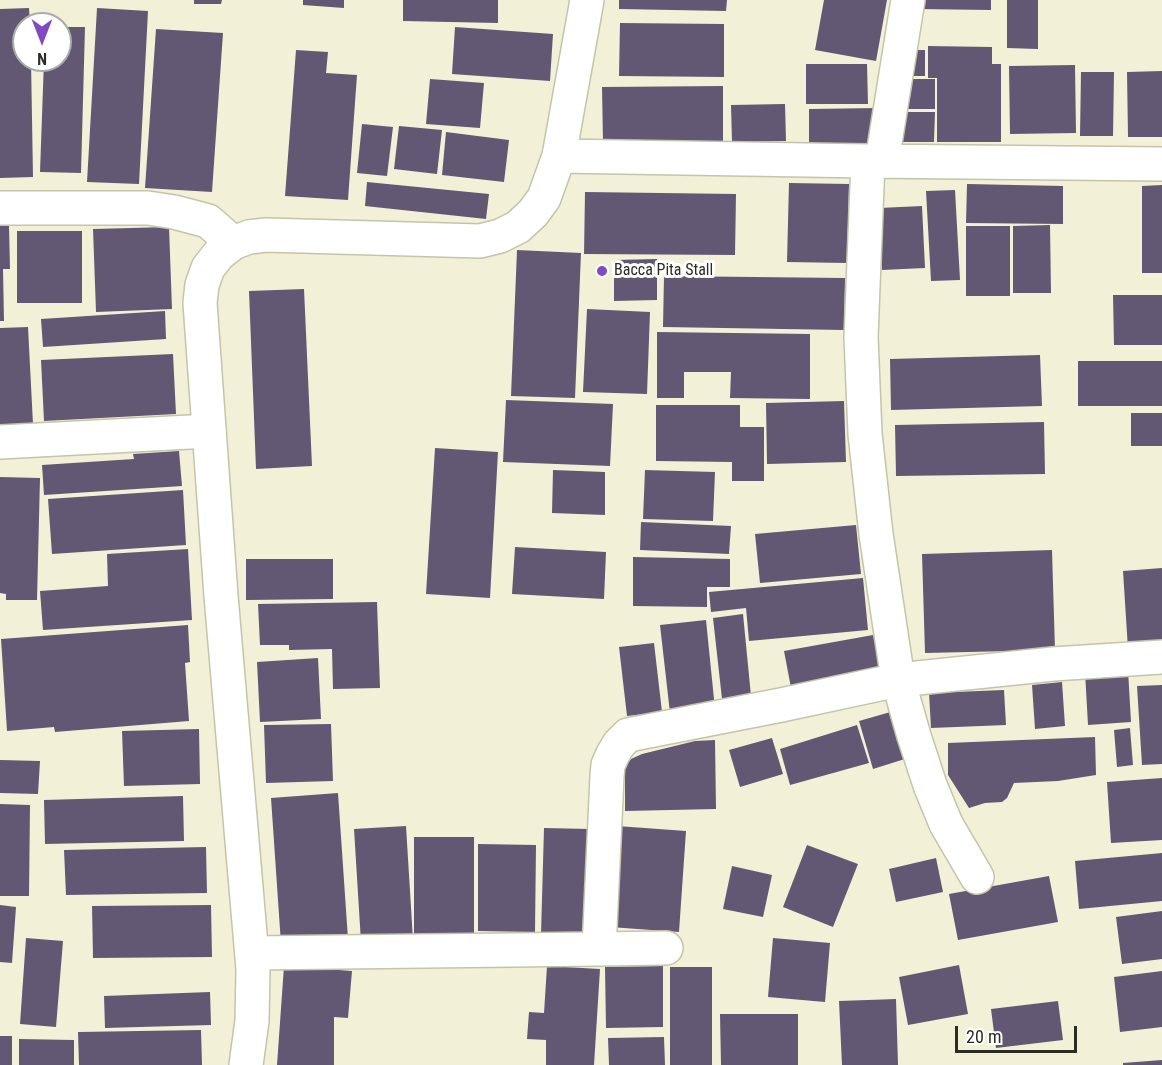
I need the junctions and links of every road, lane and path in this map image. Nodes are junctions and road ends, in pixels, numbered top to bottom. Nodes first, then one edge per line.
1 (586, 0) edge
2 (908, 0) edge
3 (560, 156) junction
4 (875, 161) junction
5 (1162, 164) edge
6 (0, 208) edge
7 (233, 243) junction
8 (209, 431) junction
9 (0, 442) edge
10 (1162, 657) edge
11 (898, 680) junction
12 (977, 877) dead end
13 (666, 948) dead end
14 (599, 949) junction
15 (252, 953) junction
16 (246, 1065) edge

1 - 3 street
2 - 4 street
3 - 4 street
3 - 7 street
4 - 5 street
4 - 11 street
6 - 7 street
7 - 8 street
8 - 9 street
8 - 15 street
10 - 11 street
11 - 12 street
11 - 14 street
13 - 14 street
14 - 15 street
15 - 16 street

